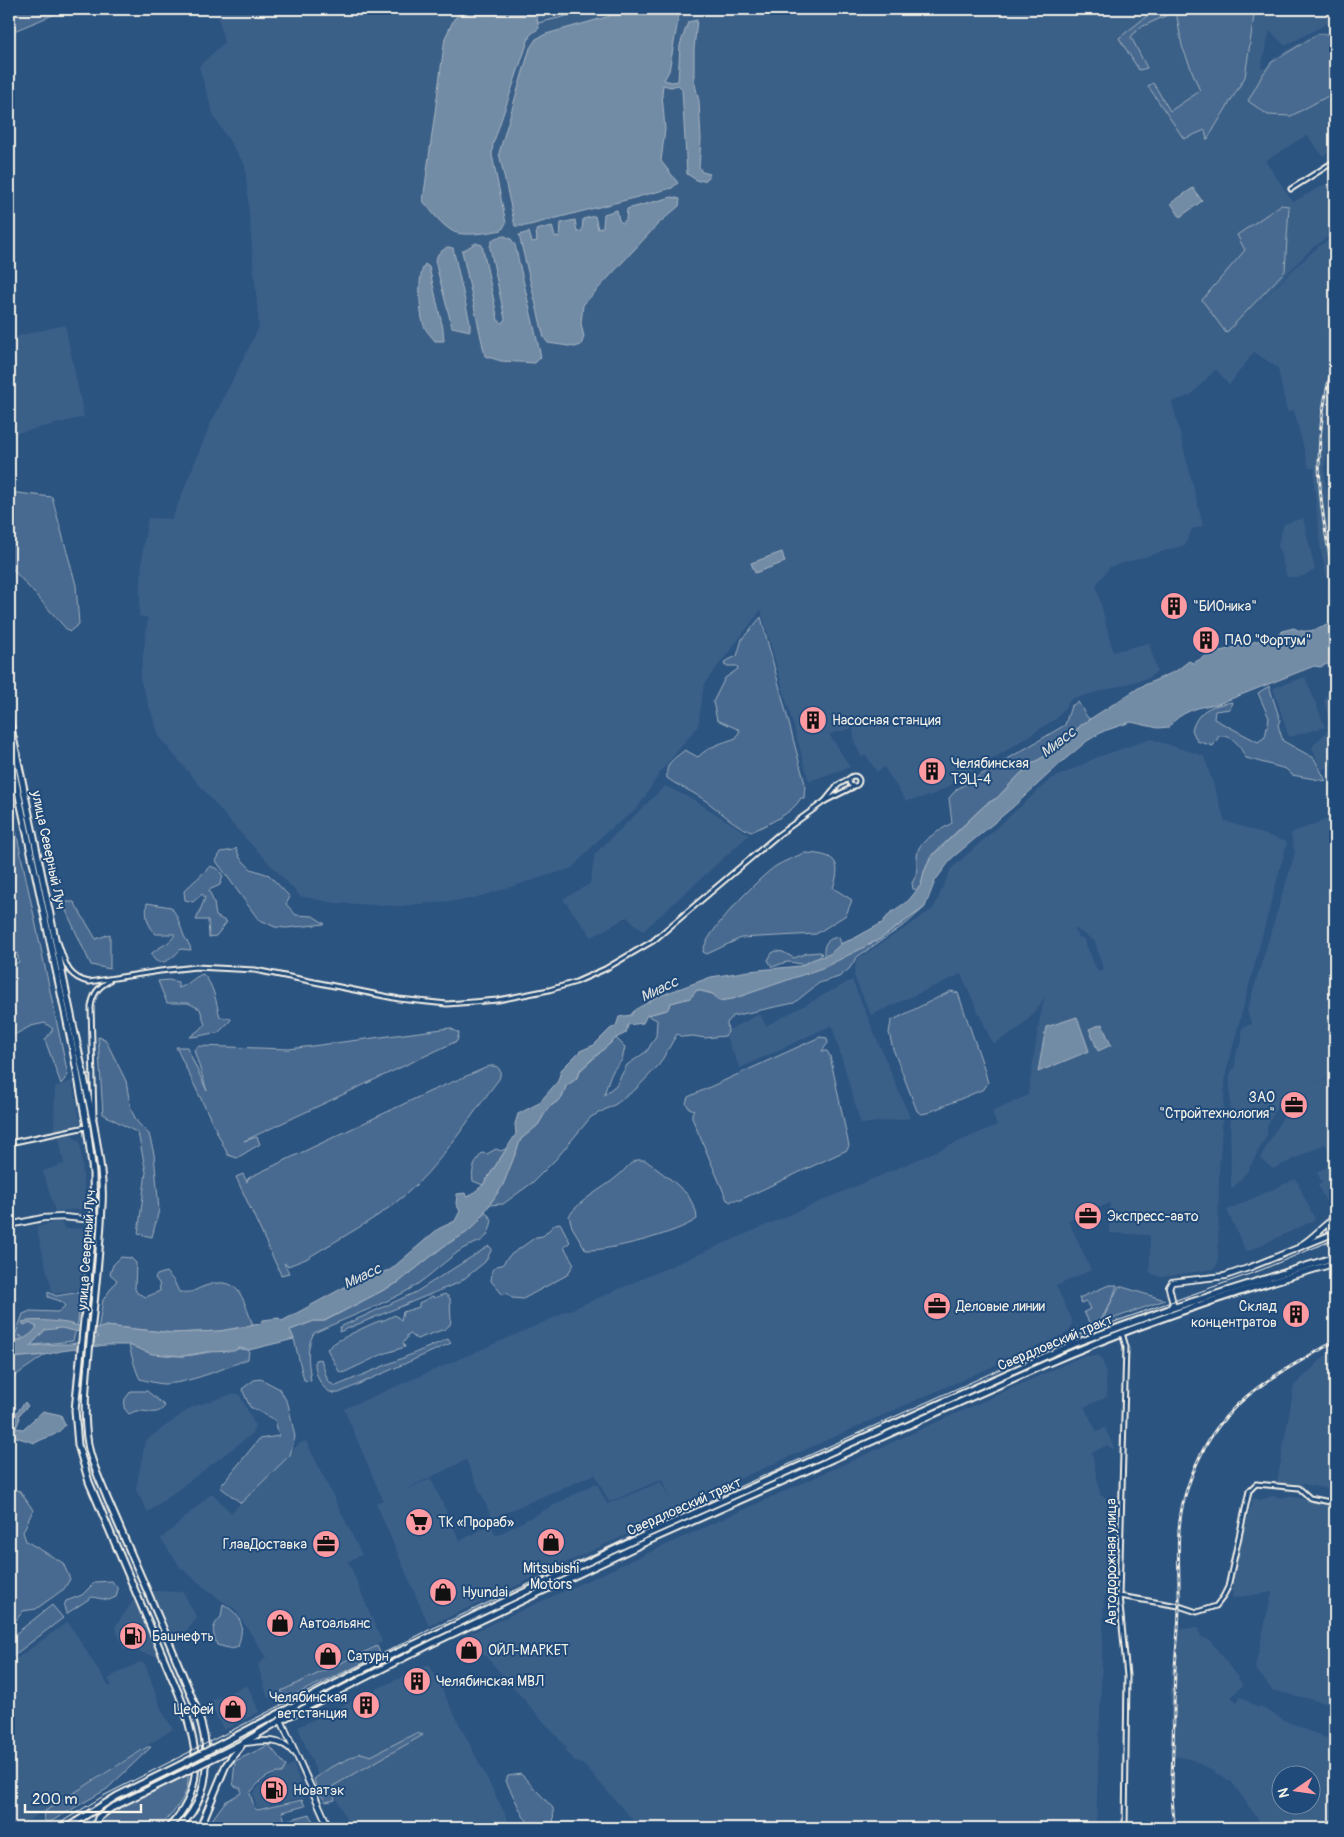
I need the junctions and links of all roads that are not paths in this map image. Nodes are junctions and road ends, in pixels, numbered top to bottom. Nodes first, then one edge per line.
1 (1335, 161) edge
2 (1291, 189) dead end
3 (1335, 436) edge
4 (1335, 465) edge
5 (9, 718) edge
6 (9, 750) edge
7 (10, 763) edge
8 (850, 778) junction
9 (854, 786) junction
10 (825, 801) junction
11 (55, 934) junction
12 (112, 980) junction
13 (94, 1125) junction
14 (87, 1127) junction
15 (9, 1143) edge
16 (1335, 1214) edge
17 (1335, 1218) edge
18 (94, 1220) junction
19 (1329, 1222) junction
20 (9, 1225) edge
21 (1335, 1233) edge
22 (1291, 1251) junction
23 (1335, 1257) edge
24 (1335, 1263) edge
25 (1173, 1300) junction
26 (1186, 1304) junction
27 (1169, 1309) junction
28 (1120, 1327) junction
29 (1122, 1334) junction
30 (1335, 1503) edge
31 (1119, 1596) junction
32 (278, 1713) junction
33 (281, 1720) junction
34 (243, 1743) junction
35 (297, 1757) junction
36 (66, 1828) edge
37 (95, 1828) edge
38 (168, 1828) edge
39 (178, 1828) edge
40 (200, 1828) edge
41 (329, 1828) edge
42 (1125, 1828) edge

1 - 2 street
3 - 4 main road
5 - 11 main road, улица Северный Луч
6 - 7 main road, улица Северный Луч
7 - 14 main road, улица Северный Луч
8 - 9 street
8 - 9 street
8 - 10 street
9 - 10 street
10 - 12 street
11 - 12 street
11 - 13 main road, улица Северный Луч
12 - 13 street
13 - 39 main road, улица Северный Луч
14 - 15 street
14 - 18 main road, улица Северный Луч
16 - 19 street
17 - 19 main road
18 - 20 main road
18 - 38 main road, улица Северный Луч
19 - 21 street
19 - 22 main road
21 - 22 main road
22 - 25 main road
23 - 26 main road, Свердловский тракт
24 - 29 main road, Свердловский тракт
25 - 26 main road
25 - 27 main road
26 - 27 main road, Свердловский тракт
27 - 28 main road, Свердловский тракт
28 - 29 main road, Автодорожная улица
28 - 32 main road, Свердловский тракт
29 - 31 street, Автодорожная улица
29 - 33 main road, Свердловский тракт
30 - 31 street
31 - 42 street, Автодорожная улица
32 - 33 main road
32 - 36 main road, Свердловский тракт, bridge
33 - 34 main road, Свердловский тракт
33 - 35 main road
34 - 35 main road
34 - 37 main road, Свердловский тракт, bridge
34 - 40 main road, Свердловский тракт
35 - 41 main road

